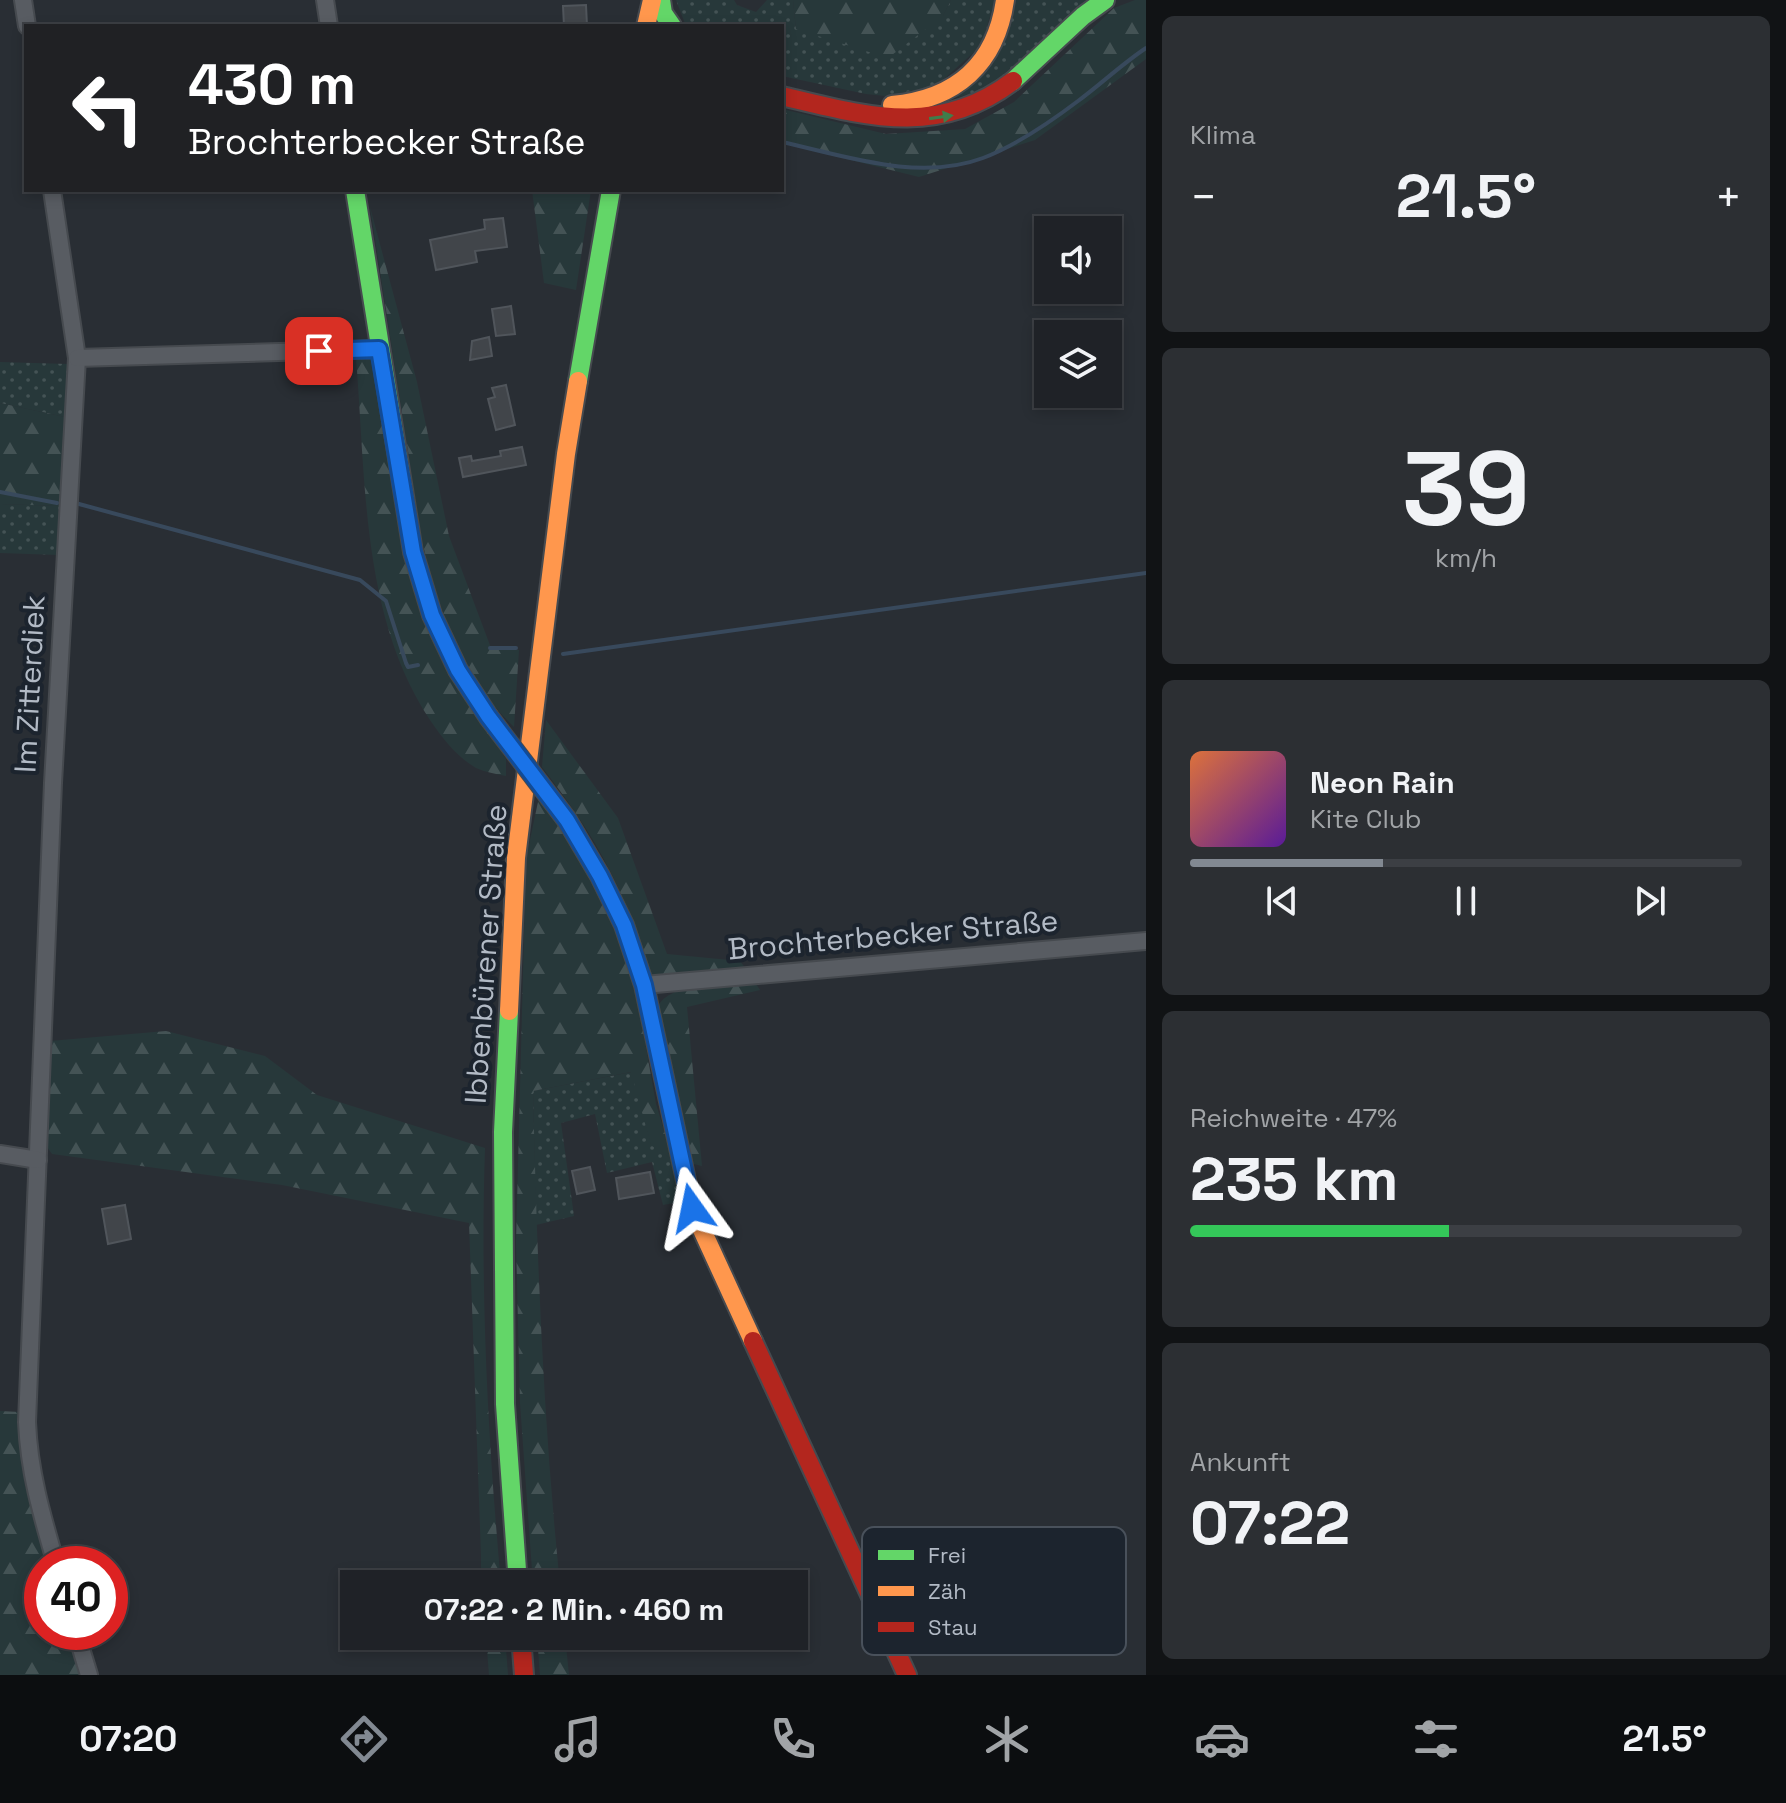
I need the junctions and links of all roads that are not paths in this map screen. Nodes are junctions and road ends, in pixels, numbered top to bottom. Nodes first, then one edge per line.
1 (23, 0) edge
2 (325, 0) edge
3 (652, 0) edge
4 (661, 0) edge
5 (1005, 0) edge
6 (1105, 0) edge
7 (27, 24) edge
8 (329, 24) edge
9 (646, 24) edge
10 (671, 24) edge
11 (784, 86) edge
12 (784, 96) edge
13 (52, 192) edge
14 (355, 192) edge
15 (611, 192) edge
16 (379, 349) junction
17 (77, 358) junction
18 (1146, 941) edge
19 (644, 985) junction
20 (0, 1154) edge
21 (38, 1160) junction
22 (51, 1546) edge
23 (517, 1570) edge
24 (862, 1577) edge
25 (81, 1650) edge
26 (522, 1650) edge
27 (898, 1655) edge
28 (89, 1675) edge
29 (524, 1675) edge
30 (907, 1675) edge

1 - 7 street
2 - 8 street
3 - 9 main road
4 - 10 main road
5 - 11 main road
12 -> 6 main road
13 - 17 street, Im Zitterdiek
14 - 16 main road
15 - 23 main road, Ibbenbürener Straße
16 - 17 street
16 - 19 main road, bridge
17 - 21 street, Im Zitterdiek
18 - 19 street, Brochterbecker Straße
19 - 24 main road
20 - 21 street
21 - 22 street, Im Zitterdiek
25 - 28 street
26 - 29 main road
27 - 30 main road

